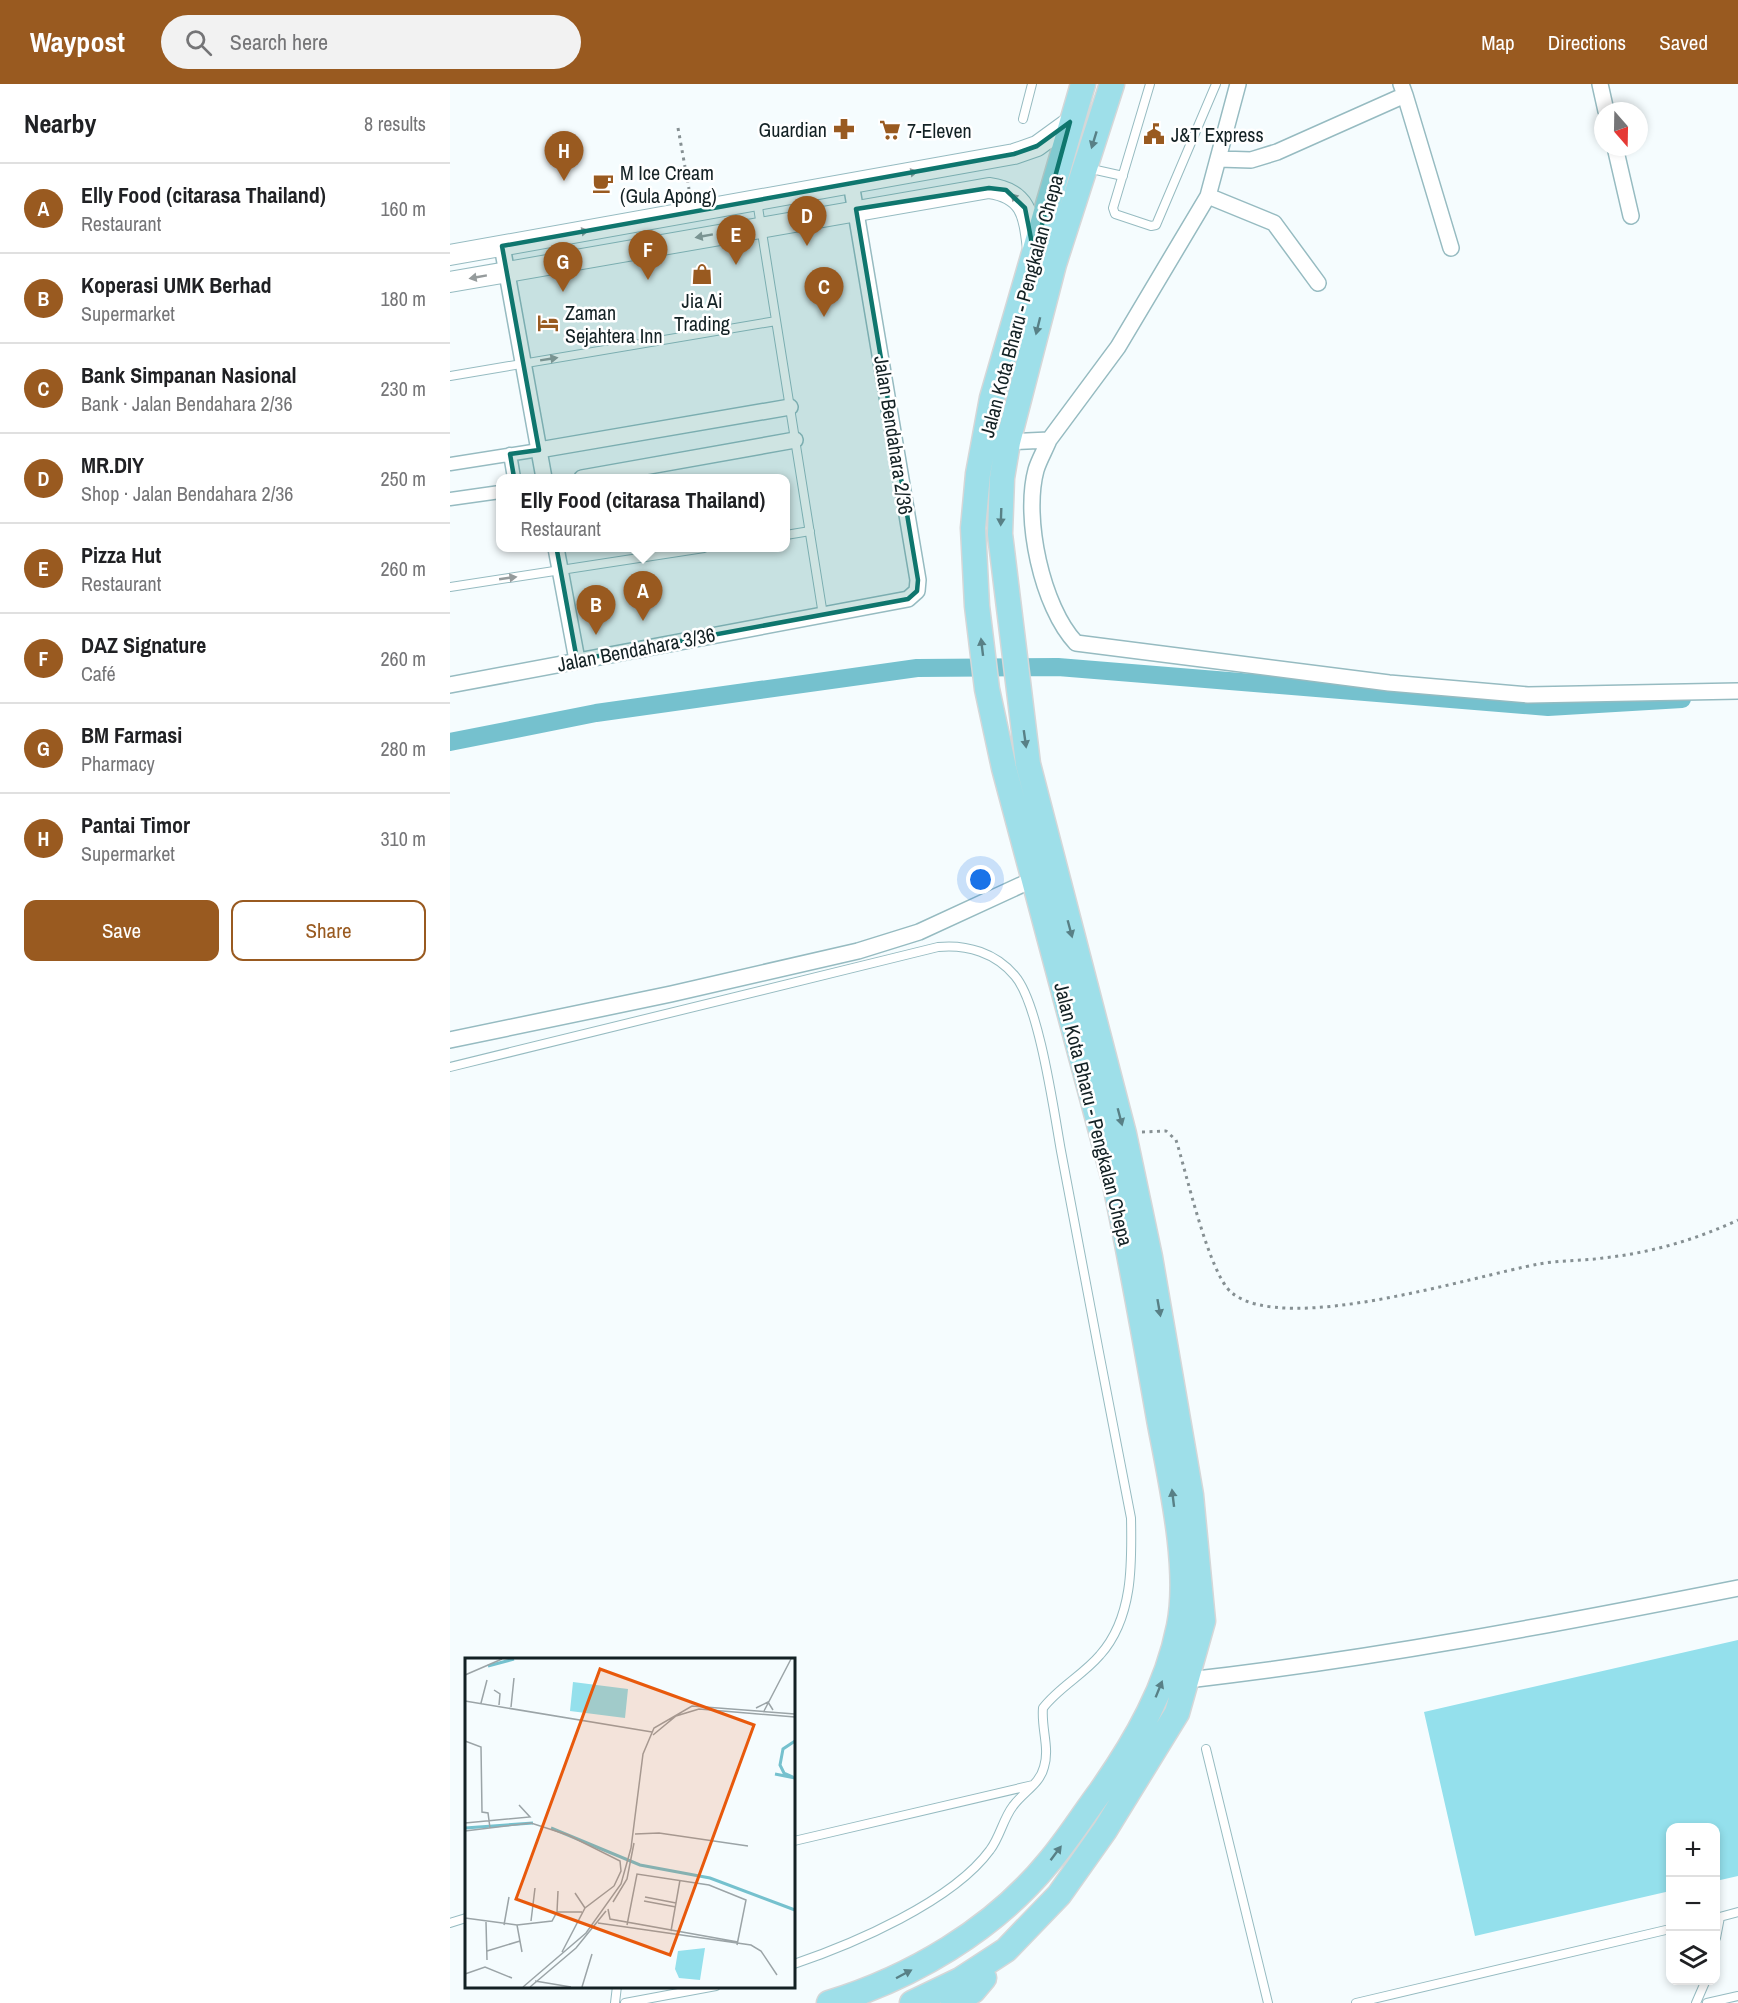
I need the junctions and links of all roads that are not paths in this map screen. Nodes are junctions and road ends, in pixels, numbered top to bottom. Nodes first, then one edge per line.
1 (1032, 84) edge
2 (1083, 84) edge
3 (1112, 84) edge
4 (1150, 84) edge
5 (1216, 84) edge
6 (1600, 84) edge
7 (1233, 86) edge
8 (1403, 90) edge
9 (1604, 102) edge
10 (1023, 119) dead end
11 (1070, 122) junction
12 (1617, 156) edge
13 (1219, 159) junction
14 (1086, 167) junction
15 (1123, 176) junction
16 (852, 183) junction
17 (1208, 196) junction
18 (757, 200) junction
19 (856, 209) junction
20 (1631, 216) dead end
21 (761, 226) junction
22 (502, 246) junction
23 (1451, 248) dead end
24 (1034, 254) junction
25 (450, 255) edge
26 (507, 272) junction
27 (450, 282) edge
28 (1318, 283) dead end
29 (776, 321) junction
30 (523, 363) junction
31 (450, 376) edge
32 (790, 407) junction
33 (795, 440) junction
34 (1049, 440) junction
35 (1008, 442) junction
36 (539, 450) junction
37 (510, 454) junction
38 (450, 464) edge
39 (513, 474) edge
40 (543, 474) edge
41 (604, 474) edge
42 (496, 493) edge
43 (450, 499) edge
44 (810, 531) junction
45 (790, 534) edge
46 (557, 552) edge
47 (678, 552) edge
48 (560, 570) junction
49 (450, 587) edge
50 (823, 615) junction
51 (576, 660) junction
52 (450, 685) edge
53 (1738, 691) edge
54 (1034, 879) junction
55 (450, 1040) edge
56 (450, 1067) edge
57 (1738, 1588) edge
58 (1188, 1680) junction
59 (1206, 1749) dead end
60 (1035, 1784) junction
61 (795, 1841) edge
62 (1738, 1912) edge
63 (1720, 1916) edge
64 (465, 1918) edge
65 (450, 1923) edge
66 (1666, 1930) edge
67 (1006, 1950) junction
68 (795, 1964) edge
69 (1704, 1985) edge
70 (617, 1988) edge
71 (705, 1988) edge
72 (1738, 1996) edge
73 (840, 2001) edge
74 (615, 2003) edge
75 (625, 2003) edge
76 (912, 2003) edge
77 (953, 2003) edge
78 (1268, 2003) edge
79 (1356, 2003) edge
80 (1696, 2003) edge
81 (1707, 2003) edge

1 - 10 lane
2 - 11 main road, Jalan Kota Bharu - Pengkalan Chepa
3 -> 14 main road, Jalan Kota Bharu - Pengkalan Chepa
4 - 15 lane
5 - 15 lane
6 - 9 street
7 - 13 street
8 - 13 street
8 - 23 street
16 -> 11 street
11 - 24 main road, Jalan Kota Bharu - Pengkalan Chepa
12 - 20 street
13 - 17 street
14 - 15 lane
14 -> 35 main road, Jalan Kota Bharu - Pengkalan Chepa
16 - 18 street
16 - 19 street, Jalan Bendahara 2/36
17 - 28 street
17 - 34 street
18 - 21 lane
22 -> 18 street
19 - 21 street
24 -> 19 street
19 - 50 street, Jalan Bendahara 2/36
21 -> 26 street
21 - 29 lane
22 - 25 street
22 - 26 street
54 -> 24 main road, Jalan Kota Bharu - Pengkalan Chepa
26 -> 27 street
26 - 30 street
30 -> 29 lane
29 - 32 lane
30 - 31 lane
30 - 36 street
32 - 33 lane
32 - 36 street
33 - 41 street
33 - 44 lane
34 - 35 street
34 - 53 street
35 -> 58 main road, Jalan Kota Bharu - Pengkalan Chepa
36 - 37 street
36 - 40 street
37 - 38 street
37 - 39 street
42 - 43 street
44 - 45 lane
44 - 50 lane
46 - 48 street
47 - 48 lane
49 -> 48 lane
48 - 51 street
50 - 51 street, Jalan Bendahara 3/36
51 - 52 street, Jalan Bendahara 3/36
54 - 55 street
73 -> 54 main road, Jalan Kota Bharu - Pengkalan Chepa
56 - 60 lane
57 - 58 street
58 - 67 main road, Jalan Kota Bharu - Pengkalan Chepa
59 - 78 lane
60 - 61 lane
60 - 68 lane
62 - 63 lane
64 - 65 lane
66 - 79 lane
67 - 76 main road, Jalan Kota Bharu - Pengkalan Chepa
67 - 77 main road
69 - 80 lane
70 - 74 lane
71 - 75 lane
72 - 81 lane

